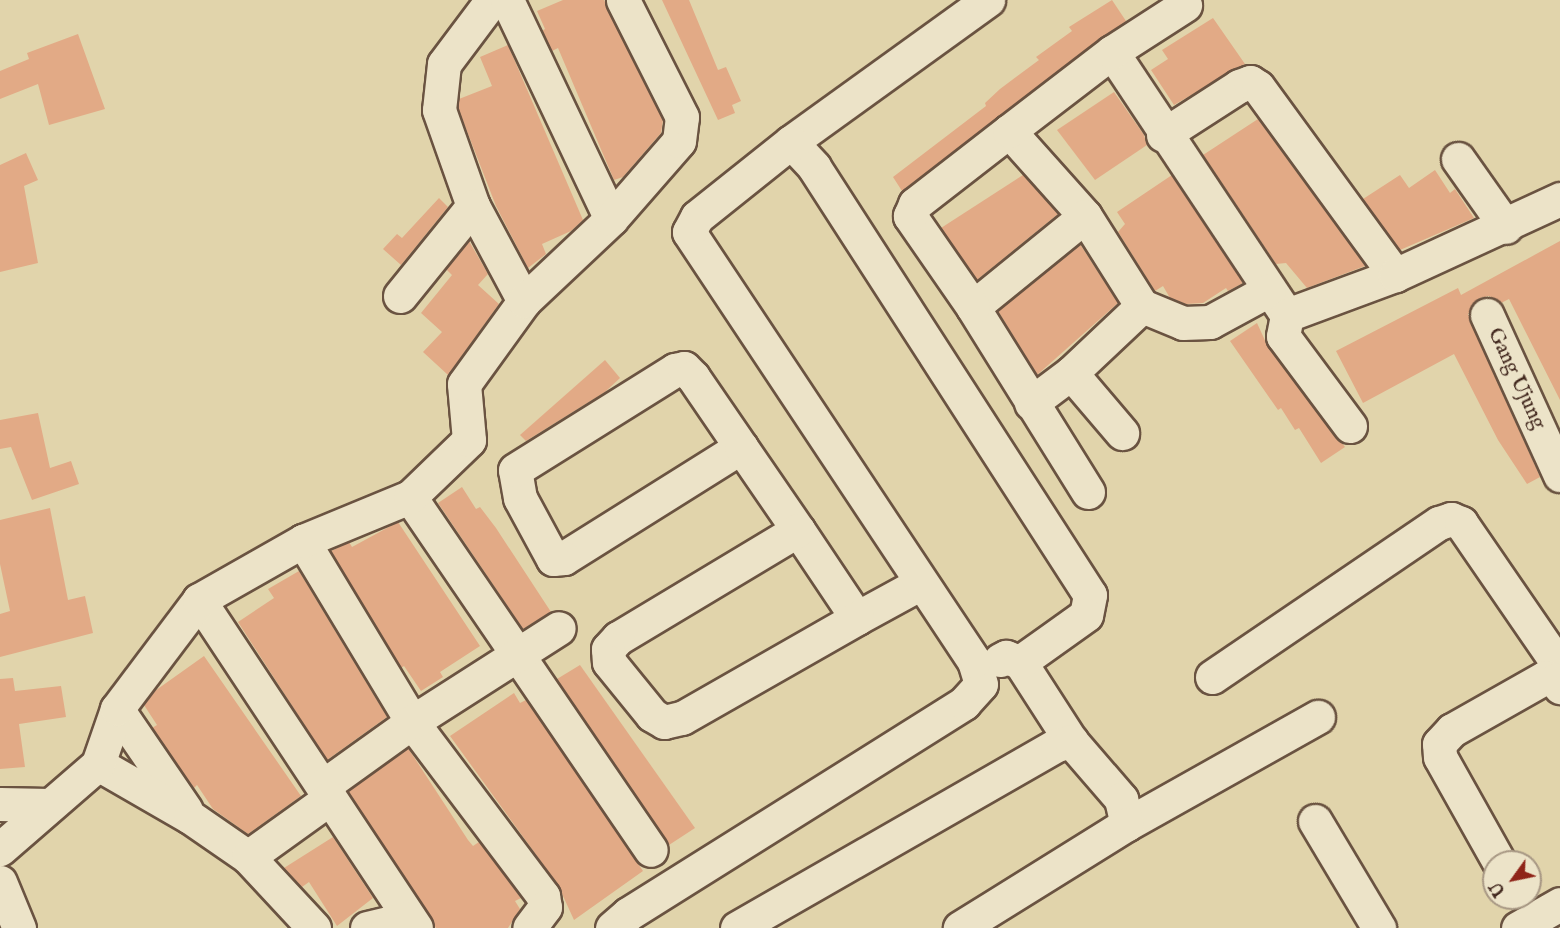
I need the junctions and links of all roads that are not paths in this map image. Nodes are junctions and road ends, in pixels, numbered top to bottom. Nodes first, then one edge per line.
1 (492, 0) edge
2 (507, 0) edge
3 (623, 0) edge
4 (987, 0) edge
5 (1185, 4) dead end
6 (1112, 52) junction
7 (1009, 130) junction
8 (1163, 135) junction
9 (791, 142) junction
10 (1458, 159) dead end
11 (1560, 199) edge
12 (473, 206) junction
13 (1085, 216) junction
14 (611, 219) junction
15 (1506, 227) junction
16 (1395, 275) junction
17 (400, 296) dead end
18 (524, 301) junction
19 (1278, 302) junction
20 (1142, 306) junction
21 (973, 307) junction
22 (1487, 315) dead end
23 (1071, 373) junction
24 (1031, 403) junction
25 (1350, 426) dead end
26 (1122, 432) dead end
27 (741, 447) junction
28 (1560, 475) edge
29 (1088, 492) dead end
30 (410, 497) junction
31 (798, 530) junction
32 (303, 541) junction
33 (921, 583) junction
34 (199, 600) junction
35 (857, 618) junction
36 (559, 628) dead end
37 (516, 653) junction
38 (1020, 662) junction
39 (1560, 667) edge
40 (976, 670) junction
41 (1212, 677) dead end
42 (1560, 687) edge
43 (117, 709) junction
44 (1318, 717) dead end
45 (412, 722) junction
46 (1071, 741) junction
47 (98, 764) junction
48 (326, 792) junction
49 (0, 804) edge
50 (49, 804) junction
51 (190, 817) junction
52 (1315, 821) dead end
53 (1127, 824) junction
54 (0, 849) edge
55 (651, 850) dead end
56 (1492, 850) edge
57 (248, 857) junction
58 (1560, 904) edge
59 (1527, 918) edge
60 (413, 923) edge
61 (629, 923) edge
62 (314, 928) edge
63 (368, 928) edge
64 (529, 928) edge
65 (737, 928) edge
66 (960, 928) edge
67 (1379, 928) edge

1 - 12 street
2 - 14 street
3 - 14 street
4 - 9 street
5 - 6 street
6 - 7 street
6 - 8 street
7 - 13 street
7 - 21 street
8 - 16 street
8 - 19 street
9 - 33 street
9 - 38 street
10 - 15 street
11 - 15 street
12 - 17 street
12 - 18 street
13 - 20 street
13 - 21 street
14 - 18 street
15 - 16 street
16 - 19 street
18 - 30 street
19 - 20 street
19 - 25 street
20 - 23 street
21 - 24 street
22 - 28 street, Gang Ujung
23 - 24 street
23 - 26 street
24 - 29 street
27 - 27 street
27 - 31 street
30 - 32 street
30 - 37 street
31 - 35 street
31 - 35 street
32 - 34 street
32 - 45 street
33 - 35 street
33 - 40 street
34 - 43 street
34 - 48 street
36 - 37 street
37 - 45 street
37 - 55 street
38 - 40 street
38 - 46 street
39 - 41 street
40 - 61 street
42 - 56 street
43 - 47 street
43 - 51 street
44 - 53 street
45 - 48 street
45 - 64 street
46 - 53 street
46 - 65 street
47 - 50 street
47 - 51 street
48 - 57 street
48 - 60 street
49 - 50 street
50 - 54 street
51 - 57 street
52 - 67 street
53 - 66 street
57 - 62 street
58 - 59 street
60 - 63 street

